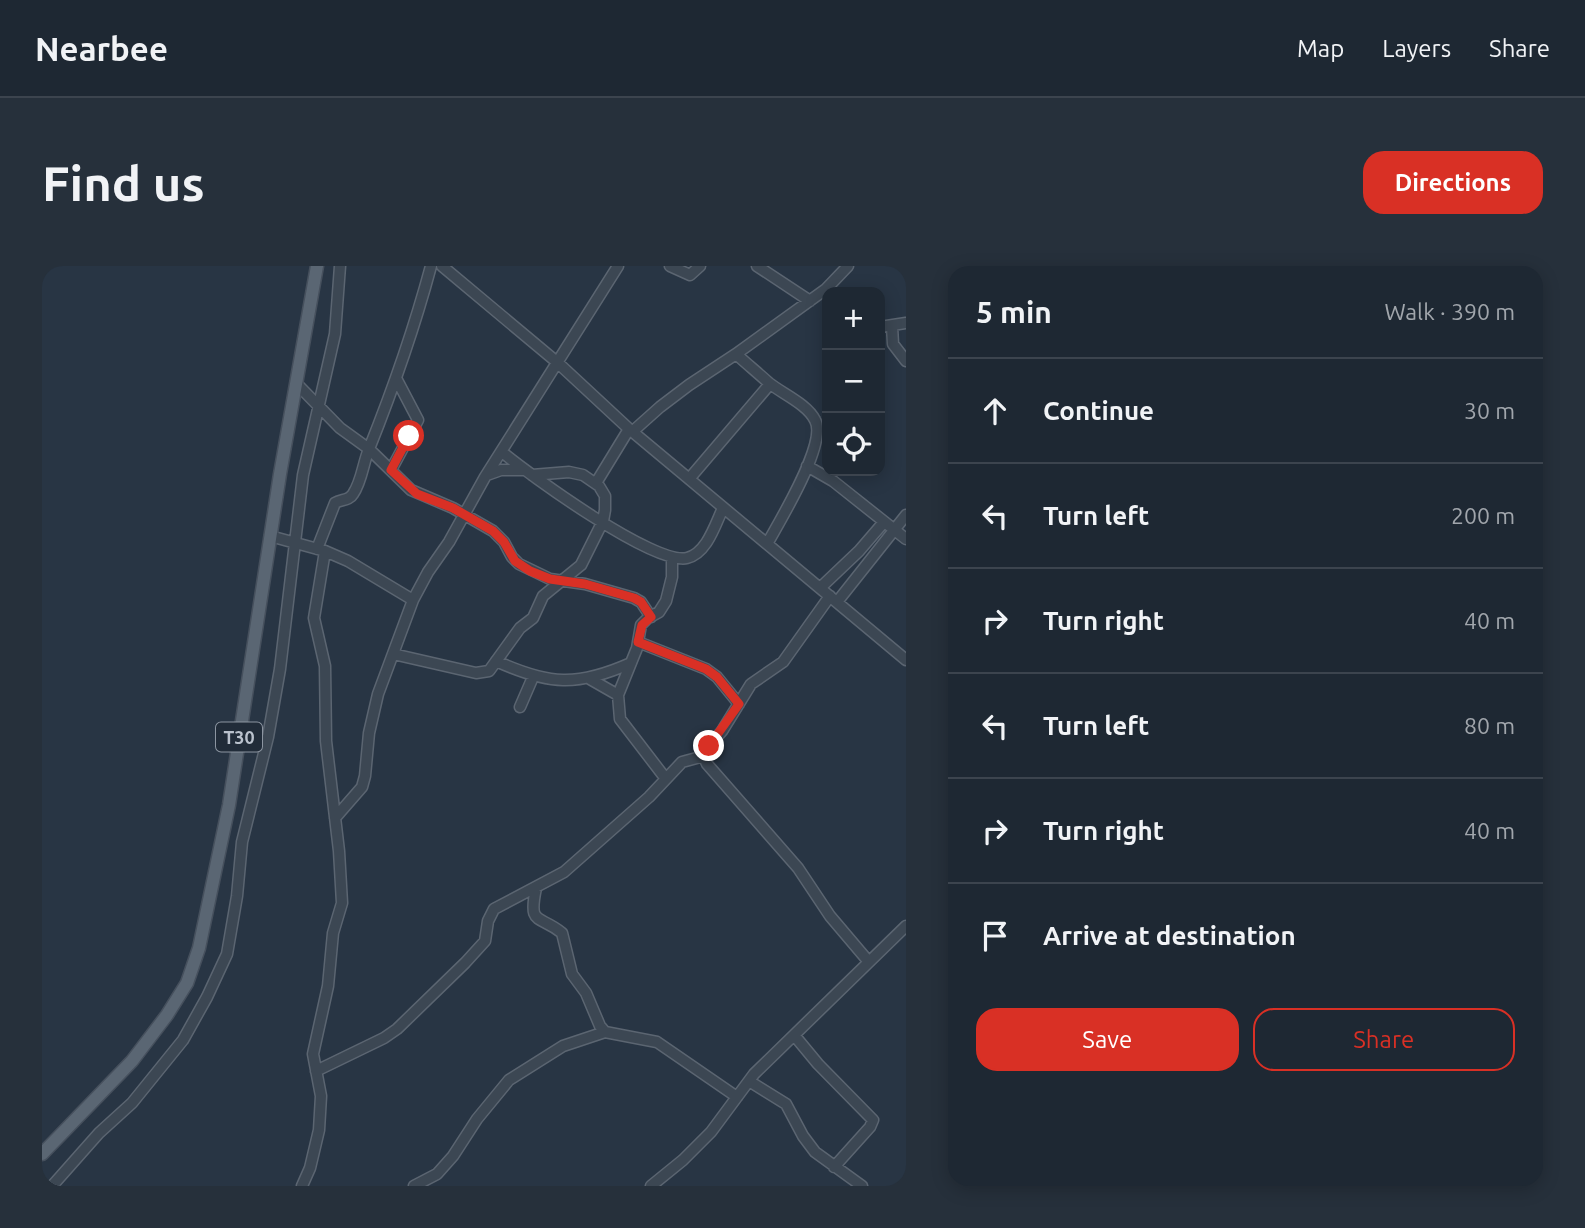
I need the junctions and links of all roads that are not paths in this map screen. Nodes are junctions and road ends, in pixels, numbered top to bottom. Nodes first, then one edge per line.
1 (317, 266) edge
2 (340, 266) edge
3 (430, 266) edge
4 (442, 266) edge
5 (618, 266) edge
6 (670, 266) edge
7 (700, 266) edge
8 (757, 266) edge
9 (771, 266) edge
10 (848, 266) edge
11 (781, 280) junction
12 (813, 299) junction
13 (822, 302) edge
14 (906, 323) edge
15 (892, 326) junction
16 (885, 327) edge
17 (736, 354) junction
18 (906, 361) edge
19 (558, 363) junction
20 (397, 380) junction
21 (296, 383) junction
22 (770, 384) junction
23 (319, 407) junction
24 (631, 430) junction
25 (369, 449) junction
26 (502, 452) junction
27 (807, 466) junction
28 (391, 470) junction
29 (528, 473) junction
30 (485, 477) junction
31 (689, 479) junction
32 (597, 483) junction
33 (723, 508) junction
34 (465, 514) junction
35 (906, 515) edge
36 (603, 521) junction
37 (884, 523) junction
38 (894, 530) junction
39 (270, 536) junction
40 (906, 539) edge
41 (294, 543) junction
42 (767, 544) junction
43 (321, 550) junction
44 (672, 558) junction
45 (560, 582) junction
46 (820, 588) junction
47 (833, 599) junction
48 (413, 600) junction
49 (651, 617) junction
50 (638, 642) junction
51 (393, 654) junction
52 (496, 660) junction
53 (906, 660) edge
54 (631, 663) junction
55 (533, 677) junction
56 (590, 679) junction
57 (618, 695) junction
58 (739, 704) junction
59 (520, 707) dead end
60 (704, 756) junction
61 (666, 779) junction
62 (335, 818) junction
63 (536, 888) junction
64 (906, 926) edge
65 (869, 962) junction
66 (605, 1032) junction
67 (794, 1035) junction
68 (316, 1071) junction
69 (749, 1081) junction
70 (737, 1097) junction
71 (42, 1154) edge
72 (834, 1167) junction
73 (52, 1186) edge
74 (302, 1186) edge
75 (414, 1186) edge
76 (651, 1186) edge
77 (862, 1186) edge

1 - 21 main road, T30
2 - 23 street
3 - 20 street
4 - 19 street
5 - 19 street
6 - 7 street
8 - 11 street
9 - 11 street
10 - 12 street
11 - 12 street
12 - 13 street
12 - 17 street
14 - 15 street
15 - 16 street
15 - 18 street
17 - 22 street
17 - 24 street
19 - 24 street
19 - 26 street
20 - 25 street
20 - 28 street
21 - 23 street
21 - 39 main road, T30
22 - 27 street
22 - 31 street
23 - 25 street
23 - 41 street
24 - 31 street
24 - 32 street
25 - 28 street
25 - 43 street
26 - 29 street
26 - 30 street
27 - 37 street
27 - 42 street
28 - 34 street
29 - 30 street
29 - 32 street
29 - 36 street
30 - 34 street
31 - 33 street
32 - 36 street
33 - 42 street
33 - 44 street
34 - 45 street
34 - 48 street
35 - 38 street
36 - 44 street
36 - 45 street
37 - 38 street
37 - 46 street
38 - 40 street
38 - 47 street
39 - 41 street
39 - 71 main road, T30
41 - 43 street
41 - 73 street
42 - 46 street
43 - 48 street
43 - 62 street
44 - 49 street
45 - 49 street
45 - 52 street
46 - 47 street
47 - 53 street
47 - 58 street
48 - 51 street
49 - 50 street
50 - 54 street
50 - 58 street
51 - 52 street
51 - 62 street
52 - 55 street
54 - 56 street
54 - 57 street
55 - 56 street
55 - 59 street
56 - 57 street
57 - 61 street
58 - 60 street
60 - 61 street
60 - 65 street
61 - 63 street
62 - 68 street
63 - 66 street
63 - 68 street
64 - 65 street
65 - 67 street
66 - 70 street
66 - 75 street
67 - 69 street
67 - 72 street
68 - 74 street
69 - 70 street
69 - 72 street
70 - 76 street
72 - 77 street

